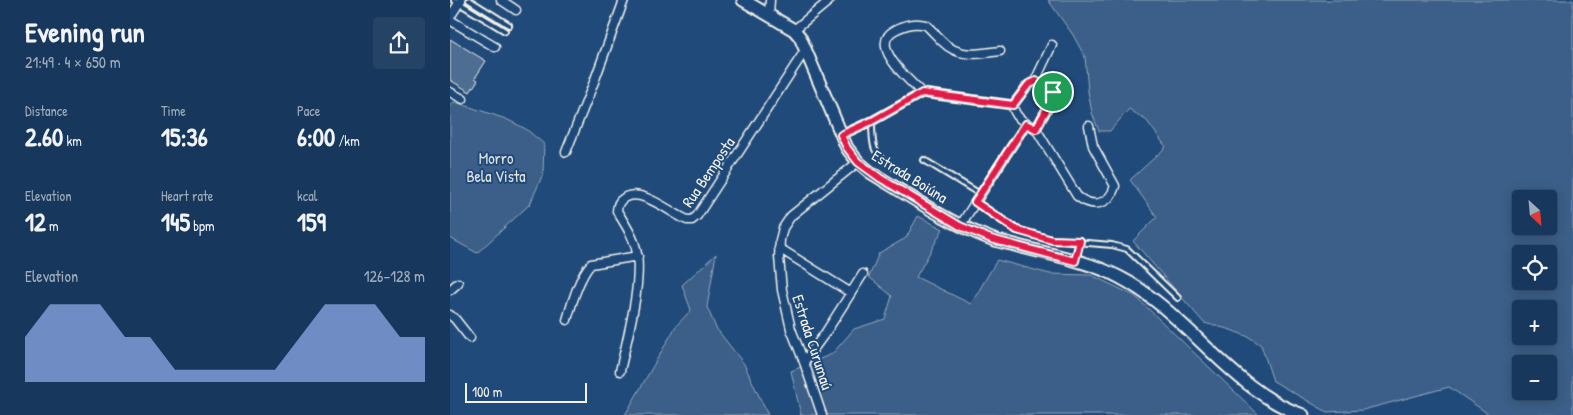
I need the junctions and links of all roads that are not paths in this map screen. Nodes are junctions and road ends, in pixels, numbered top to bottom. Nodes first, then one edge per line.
1 (469, 0) edge
2 (501, 0) edge
3 (624, 0) edge
4 (743, 0) edge
5 (770, 0) edge
6 (830, 0) edge
7 (458, 1) edge
8 (516, 10) dead end
9 (769, 15) junction
10 (450, 18) edge
11 (509, 25) dead end
12 (794, 30) junction
13 (505, 31) dead end
14 (1052, 45) dead end
15 (495, 47) dead end
16 (806, 49) junction
17 (1000, 51) dead end
18 (1036, 81) junction
19 (450, 92) edge
20 (922, 93) junction
21 (463, 99) dead end
22 (1013, 105) junction
23 (872, 121) junction
24 (1026, 124) junction
25 (1089, 126) dead end
26 (1036, 129) junction
27 (841, 135) junction
28 (566, 152) dead end
29 (924, 160) dead end
30 (858, 162) junction
31 (900, 172) dead end
32 (980, 194) junction
33 (975, 202) junction
34 (960, 226) junction
35 (1080, 241) junction
36 (779, 248) junction
37 (638, 256) junction
38 (1075, 261) junction
39 (864, 274) dead end
40 (458, 283) dead end
41 (450, 290) edge
42 (851, 293) junction
43 (1178, 298) dead end
44 (450, 315) edge
45 (567, 320) dead end
46 (470, 338) dead end
47 (804, 362) junction
48 (620, 371) dead end
49 (822, 415) edge
50 (1303, 415) edge

1 - 11 lane
2 - 8 street
3 - 28 street
4 - 9 street, Estrada Boiúna
5 - 9 street
6 - 12 street
7 - 10 street
7 - 13 lane
9 - 12 street, Estrada Boiúna
10 - 15 street
12 - 16 street, Estrada Boiúna
14 - 18 street
16 - 27 street, Estrada Boiúna
16 - 37 street, Rua Bemposta
17 - 20 street
18 - 22 street
18 - 26 street
19 - 21 street
20 - 22 street
20 - 23 street
22 - 24 street
23 - 27 street
23 - 31 lane
24 - 26 street
24 - 32 street
25 - 26 street
27 - 30 street, Estrada Boiúna
29 - 32 lane
30 - 34 street, Estrada Boiúna
30 - 36 street, Estrada Curumaú
32 - 33 street
33 - 34 street
33 - 35 lane
34 - 38 street, Estrada Boiúna
35 - 38 lane
35 - 43 lane
36 - 42 street
36 - 47 street, Estrada Curumaú
37 - 45 street
37 - 48 street, Rua Bemposta
38 - 50 street, Estrada Boiúna
39 - 42 street
40 - 41 street
42 - 47 street
44 - 46 street
47 - 49 street, Estrada Curumaú

